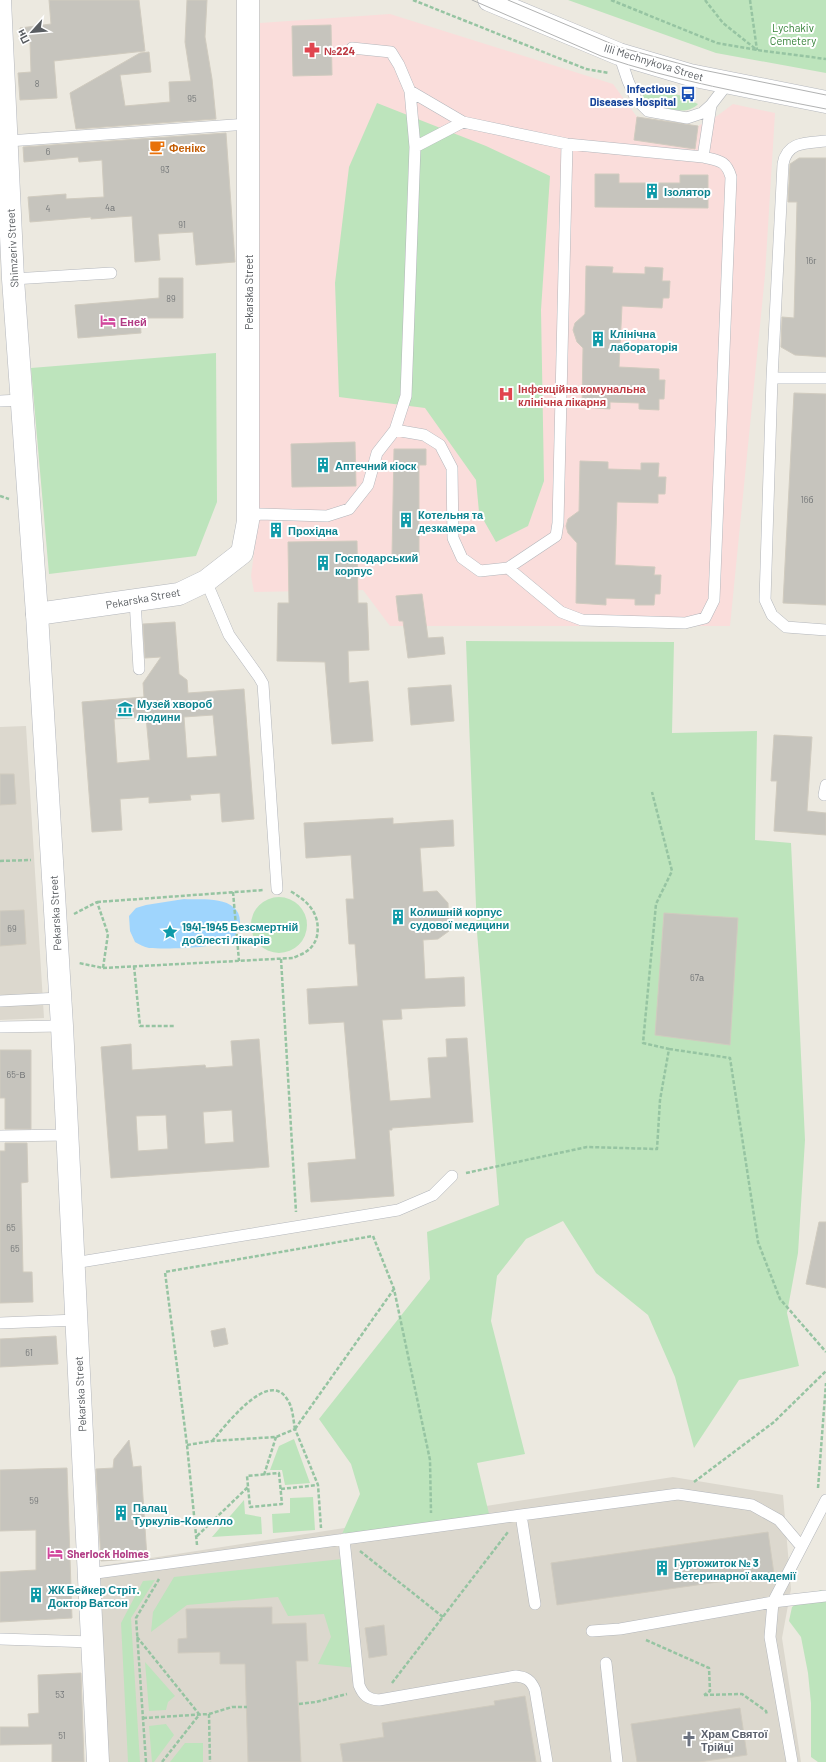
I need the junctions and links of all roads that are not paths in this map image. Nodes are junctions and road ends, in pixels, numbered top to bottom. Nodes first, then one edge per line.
1 (0, 0) edge
2 (248, 0) edge
3 (489, 0) edge
4 (352, 48) dead end
5 (619, 54) junction
6 (2, 62) edge
7 (728, 83) junction
8 (410, 91) junction
9 (826, 102) edge
10 (3, 105) edge
11 (711, 105) junction
12 (464, 122) junction
13 (248, 124) junction
14 (8, 141) junction
15 (826, 141) edge
16 (567, 144) junction
17 (415, 147) junction
18 (703, 157) junction
19 (111, 273) dead end
20 (13, 279) junction
21 (772, 378) junction
22 (826, 378) edge
23 (10, 400) edge
24 (395, 430) junction
25 (248, 521) junction
26 (508, 568) junction
27 (206, 581) junction
28 (135, 600) junction
29 (37, 614) junction
30 (826, 630) edge
31 (139, 669) dead end
32 (277, 889) road end
33 (60, 998) junction
34 (0, 1002) edge
35 (62, 1026) junction
36 (0, 1027) edge
37 (67, 1135) junction
38 (0, 1136) edge
39 (452, 1176) road end
40 (74, 1263) junction
41 (76, 1320) junction
42 (0, 1324) edge
43 (826, 1500) edge
44 (521, 1515) junction
45 (344, 1539) junction
46 (801, 1546) junction
47 (89, 1574) junction
48 (826, 1596) edge
49 (773, 1602) junction
50 (535, 1604) dead end
51 (592, 1631) dead end
52 (0, 1639) edge
53 (92, 1642) junction
54 (606, 1663) dead end
55 (98, 1762) edge
56 (547, 1762) edge
57 (617, 1762) edge
58 (792, 1762) edge

1 - 6 street, Shimzeriv Street
2 - 13 street, Pekarska Street
3 - 5 street, Illi Mechnykova Street
4 - 8 lane
5 - 7 street, Illi Mechnykova Street
5 - 11 lane
6 - 10 street, Shimzeriv Street
7 - 9 street, Illi Mechnykova Street
7 - 11 lane
8 - 12 lane
8 - 17 lane
10 - 14 street, Shimzeriv Street
11 - 18 lane
12 - 16 lane
12 - 17 lane
13 - 14 lane
13 - 25 street, Pekarska Street
14 - 20 street, Shimzeriv Street
15 - 21 lane
16 - 18 lane
16 - 26 lane
17 - 24 lane
18 - 26 lane
19 - 20 lane
20 - 23 street, Shimzeriv Street
21 - 22 lane
21 - 30 lane
23 - 29 street, Shimzeriv Street
24 - 25 lane
24 - 26 lane
25 - 27 street, Pekarska Street
27 - 28 street, Pekarska Street
27 - 32 lane
28 - 29 street, Pekarska Street
28 - 31 lane
29 - 33 street, Pekarska Street
33 - 34 lane
33 - 35 street, Pekarska Street
35 - 36 lane
35 - 37 street, Pekarska Street
37 - 38 lane
37 - 40 street, Pekarska Street
39 - 40 lane
40 - 41 street, Pekarska Street
41 - 42 lane
41 - 47 street, Pekarska Street
43 - 46 lane
44 - 45 lane
44 - 46 lane
44 - 50 lane
45 - 47 lane
45 - 56 lane
46 - 49 lane
47 - 53 street, Pekarska Street
48 - 49 lane
49 - 51 lane
49 - 58 lane
52 - 53 lane
53 - 55 street, Pekarska Street
54 - 57 lane

